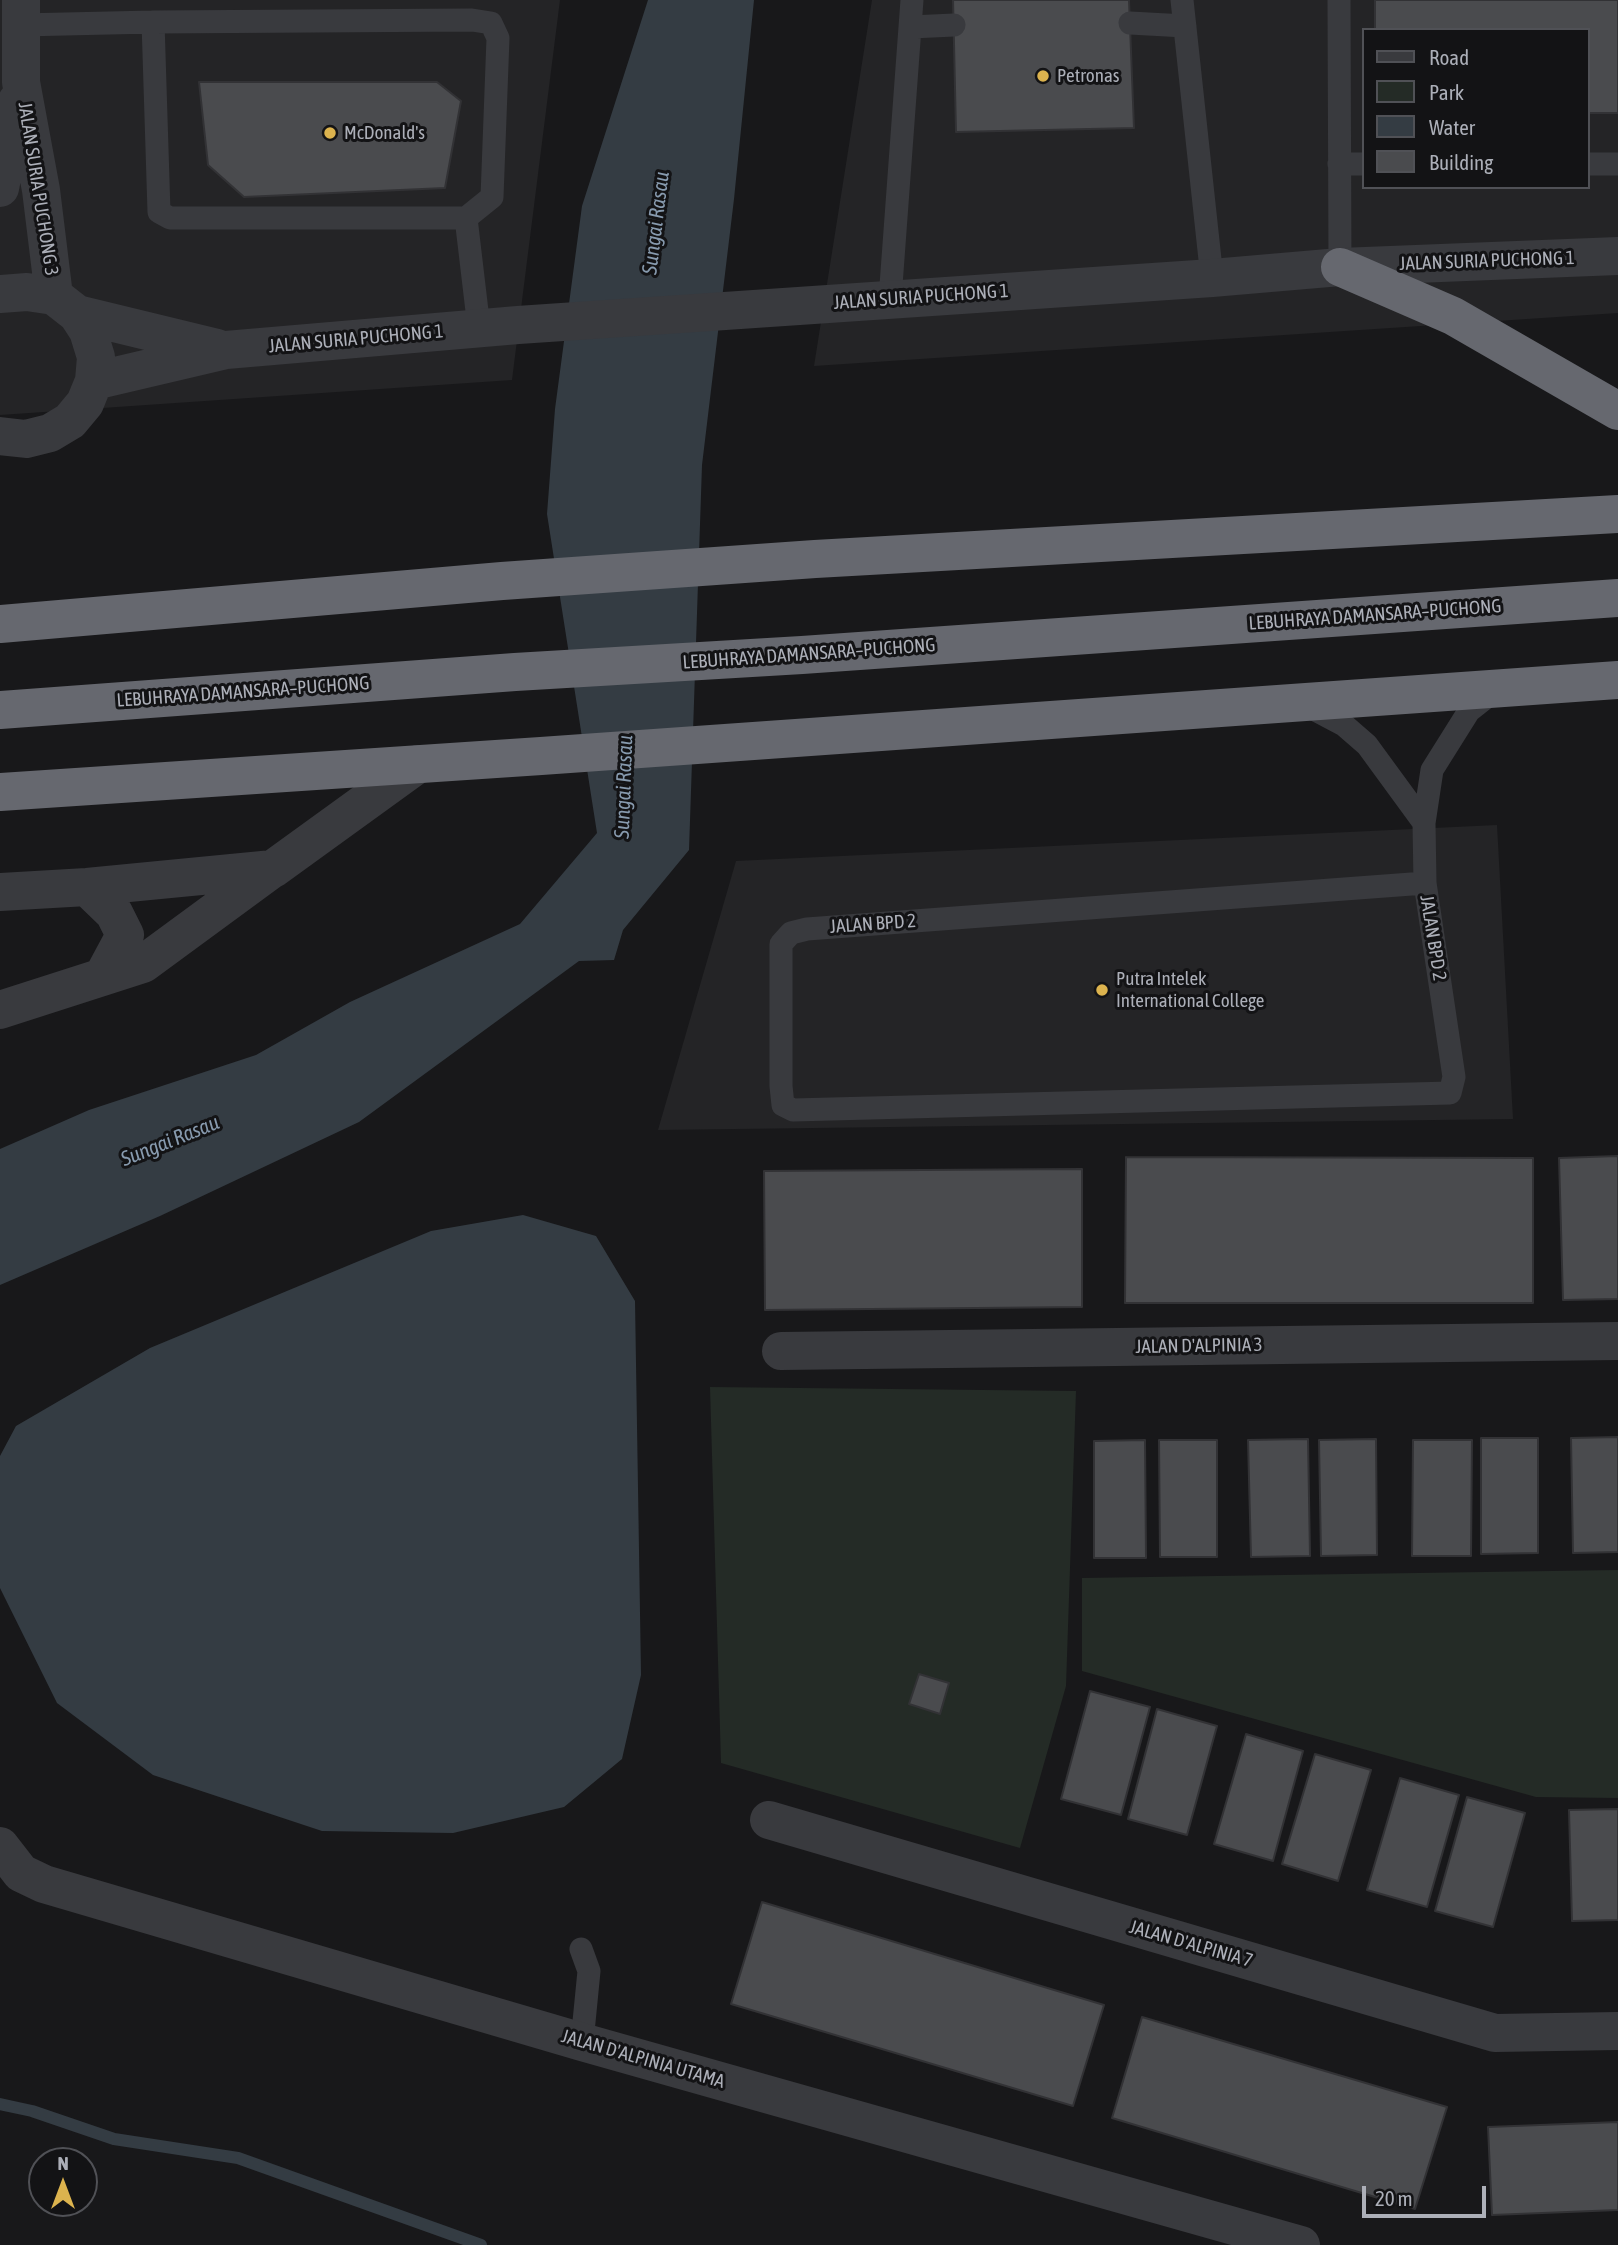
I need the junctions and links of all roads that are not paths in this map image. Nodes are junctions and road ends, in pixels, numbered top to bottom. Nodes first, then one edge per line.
1 (912, 0) edge
2 (1182, 0) edge
3 (1339, 0) edge
4 (21, 12) edge
5 (153, 22) junction
6 (1130, 23) dead end
7 (954, 25) dead end
8 (1185, 26) junction
9 (911, 27) junction
10 (21, 82) junction
11 (1339, 164) junction
12 (1362, 164) edge
13 (1590, 164) edge
14 (1618, 164) edge
15 (0, 188) edge
16 (466, 218) junction
17 (1618, 256) edge
18 (1340, 267) junction
19 (1212, 278) junction
20 (0, 294) edge
21 (890, 299) junction
22 (65, 305) junction
23 (479, 328) junction
24 (226, 350) junction
25 (94, 381) junction
26 (1618, 411) edge
27 (0, 436) edge
28 (1618, 514) edge
29 (1618, 598) edge
30 (0, 624) edge
31 (1618, 680) edge
32 (1495, 690) junction
33 (1303, 704) junction
34 (0, 710) edge
35 (418, 764) junction
36 (0, 792) edge
37 (1424, 823) junction
38 (273, 869) junction
39 (1425, 883) junction
40 (87, 887) junction
41 (0, 892) edge
42 (103, 976) junction
43 (0, 1010) edge
44 (1618, 1341) edge
45 (780, 1351) dead end
46 (769, 1820) dead end
47 (0, 1846) edge
48 (581, 1949) dead end
49 (1618, 2031) edge
50 (582, 2042) junction
51 (1301, 2245) edge

1 - 9 lane
2 - 8 lane
3 - 11 lane
4 - 5 lane
4 - 10 street, JALAN SURIA PUCHONG 3
5 - 16 lane
5 - 16 lane
6 - 8 lane
7 - 9 lane
8 - 19 lane
9 - 21 lane
10 - 15 street, JALAN SURIA PUCHONG 3
10 - 22 street, JALAN SURIA PUCHONG 3
11 - 12 lane
11 - 18 lane
13 - 14 lane
16 - 23 lane
17 - 18 street, JALAN SURIA PUCHONG 1
18 - 19 street, JALAN SURIA PUCHONG 1
18 - 26 highway
19 - 21 street, JALAN SURIA PUCHONG 1
20 - 22 street, JALAN SURIA PUCHONG 1
21 - 23 street, JALAN SURIA PUCHONG 1
22 - 24 street, JALAN SURIA PUCHONG 1
22 - 25 street, JALAN SURIA PUCHONG 3
23 - 24 street, JALAN SURIA PUCHONG 1
24 - 25 street, JALAN SURIA PUCHONG 1
25 - 27 street
28 - 30 highway
29 - 34 highway, LEBUHRAYA DAMANSARA–PUCHONG
31 - 32 highway
32 - 33 highway
32 - 37 lane
33 - 35 highway
33 - 37 lane
35 - 36 highway
35 - 38 street
37 - 39 lane
38 - 40 street
38 - 42 street
39 - 39 lane, JALAN BPD 2
40 - 41 street
40 - 42 street
42 - 43 street
44 - 45 street, JALAN D'ALPINIA 3
46 - 49 street, JALAN D'ALPINIA 7
47 - 50 street, JALAN D'ALPINIA UTAMA
48 - 50 lane
50 - 51 street, JALAN D'ALPINIA UTAMA

